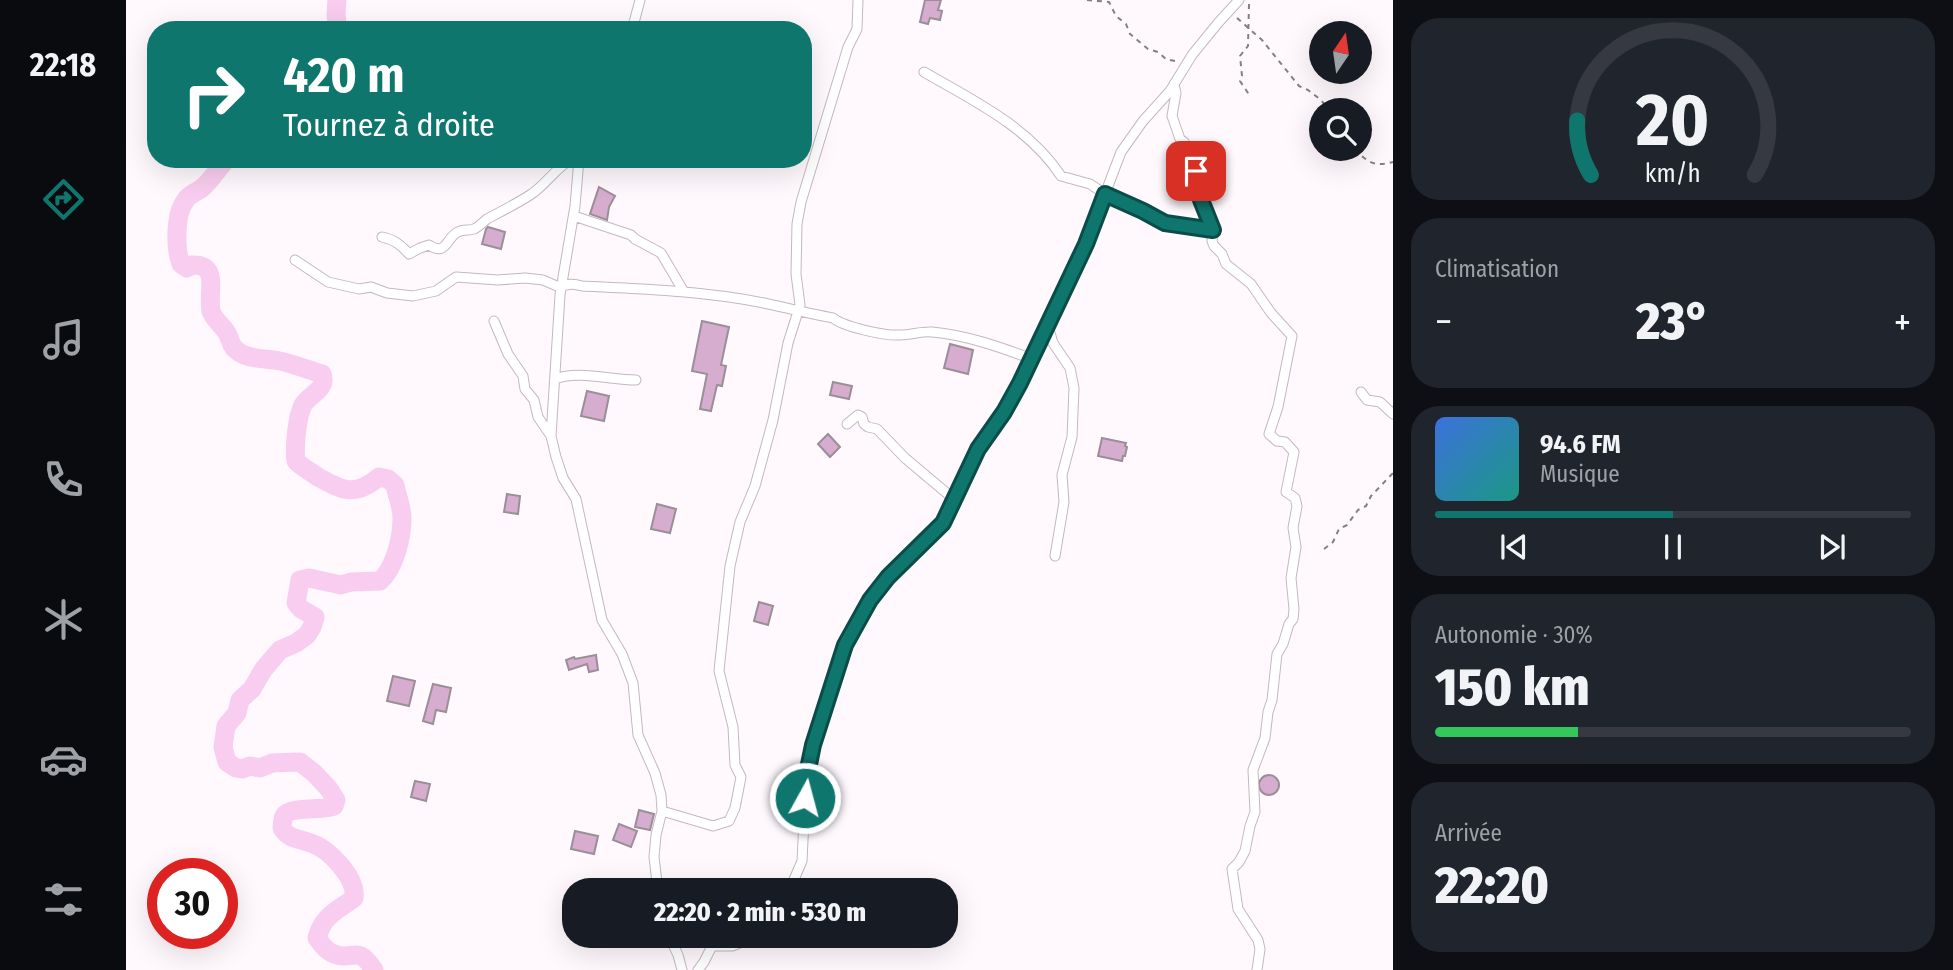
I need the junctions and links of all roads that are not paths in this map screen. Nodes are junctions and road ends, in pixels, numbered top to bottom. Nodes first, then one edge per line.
1 (640, 0) edge
2 (858, 0) edge
3 (1240, 0) edge
4 (634, 21) edge
5 (924, 72) dead end
6 (1174, 84) junction
7 (812, 166) edge
8 (559, 168) edge
9 (578, 168) edge
10 (811, 168) edge
11 (1105, 194) junction
12 (573, 216) junction
13 (1213, 230) junction
14 (382, 237) dead end
15 (295, 260) dead end
16 (562, 286) junction
17 (684, 292) junction
18 (799, 312) junction
19 (494, 321) dead end
20 (1048, 325) junction
21 (1032, 359) junction
22 (555, 379) junction
23 (636, 380) dead end
24 (1361, 391) dead end
25 (1393, 414) edge
26 (847, 424) dead end
27 (551, 436) junction
28 (954, 503) junction
29 (1055, 556) dead end
30 (662, 811) junction
31 (656, 878) edge
32 (795, 878) edge
33 (675, 948) edge
34 (711, 948) edge
35 (682, 970) edge
36 (698, 970) edge
37 (1257, 970) edge

1 - 4 street
2 - 7 street
3 - 6 street
5 - 11 street
6 - 11 street
6 - 13 street
8 - 14 street
9 - 12 street
10 - 18 street
11 - 13 street
11 - 20 street
12 - 16 street
12 - 17 street
13 - 37 street
15 - 16 street
16 - 17 street
16 - 22 street
17 - 18 street
18 - 21 street
18 - 30 street
19 - 27 street
20 - 21 street
20 - 29 street
21 - 28 street
22 - 23 street
22 - 27 street
24 - 25 street
26 - 28 street
27 - 30 street
28 - 32 street
30 - 31 street
33 - 35 street
34 - 36 street

